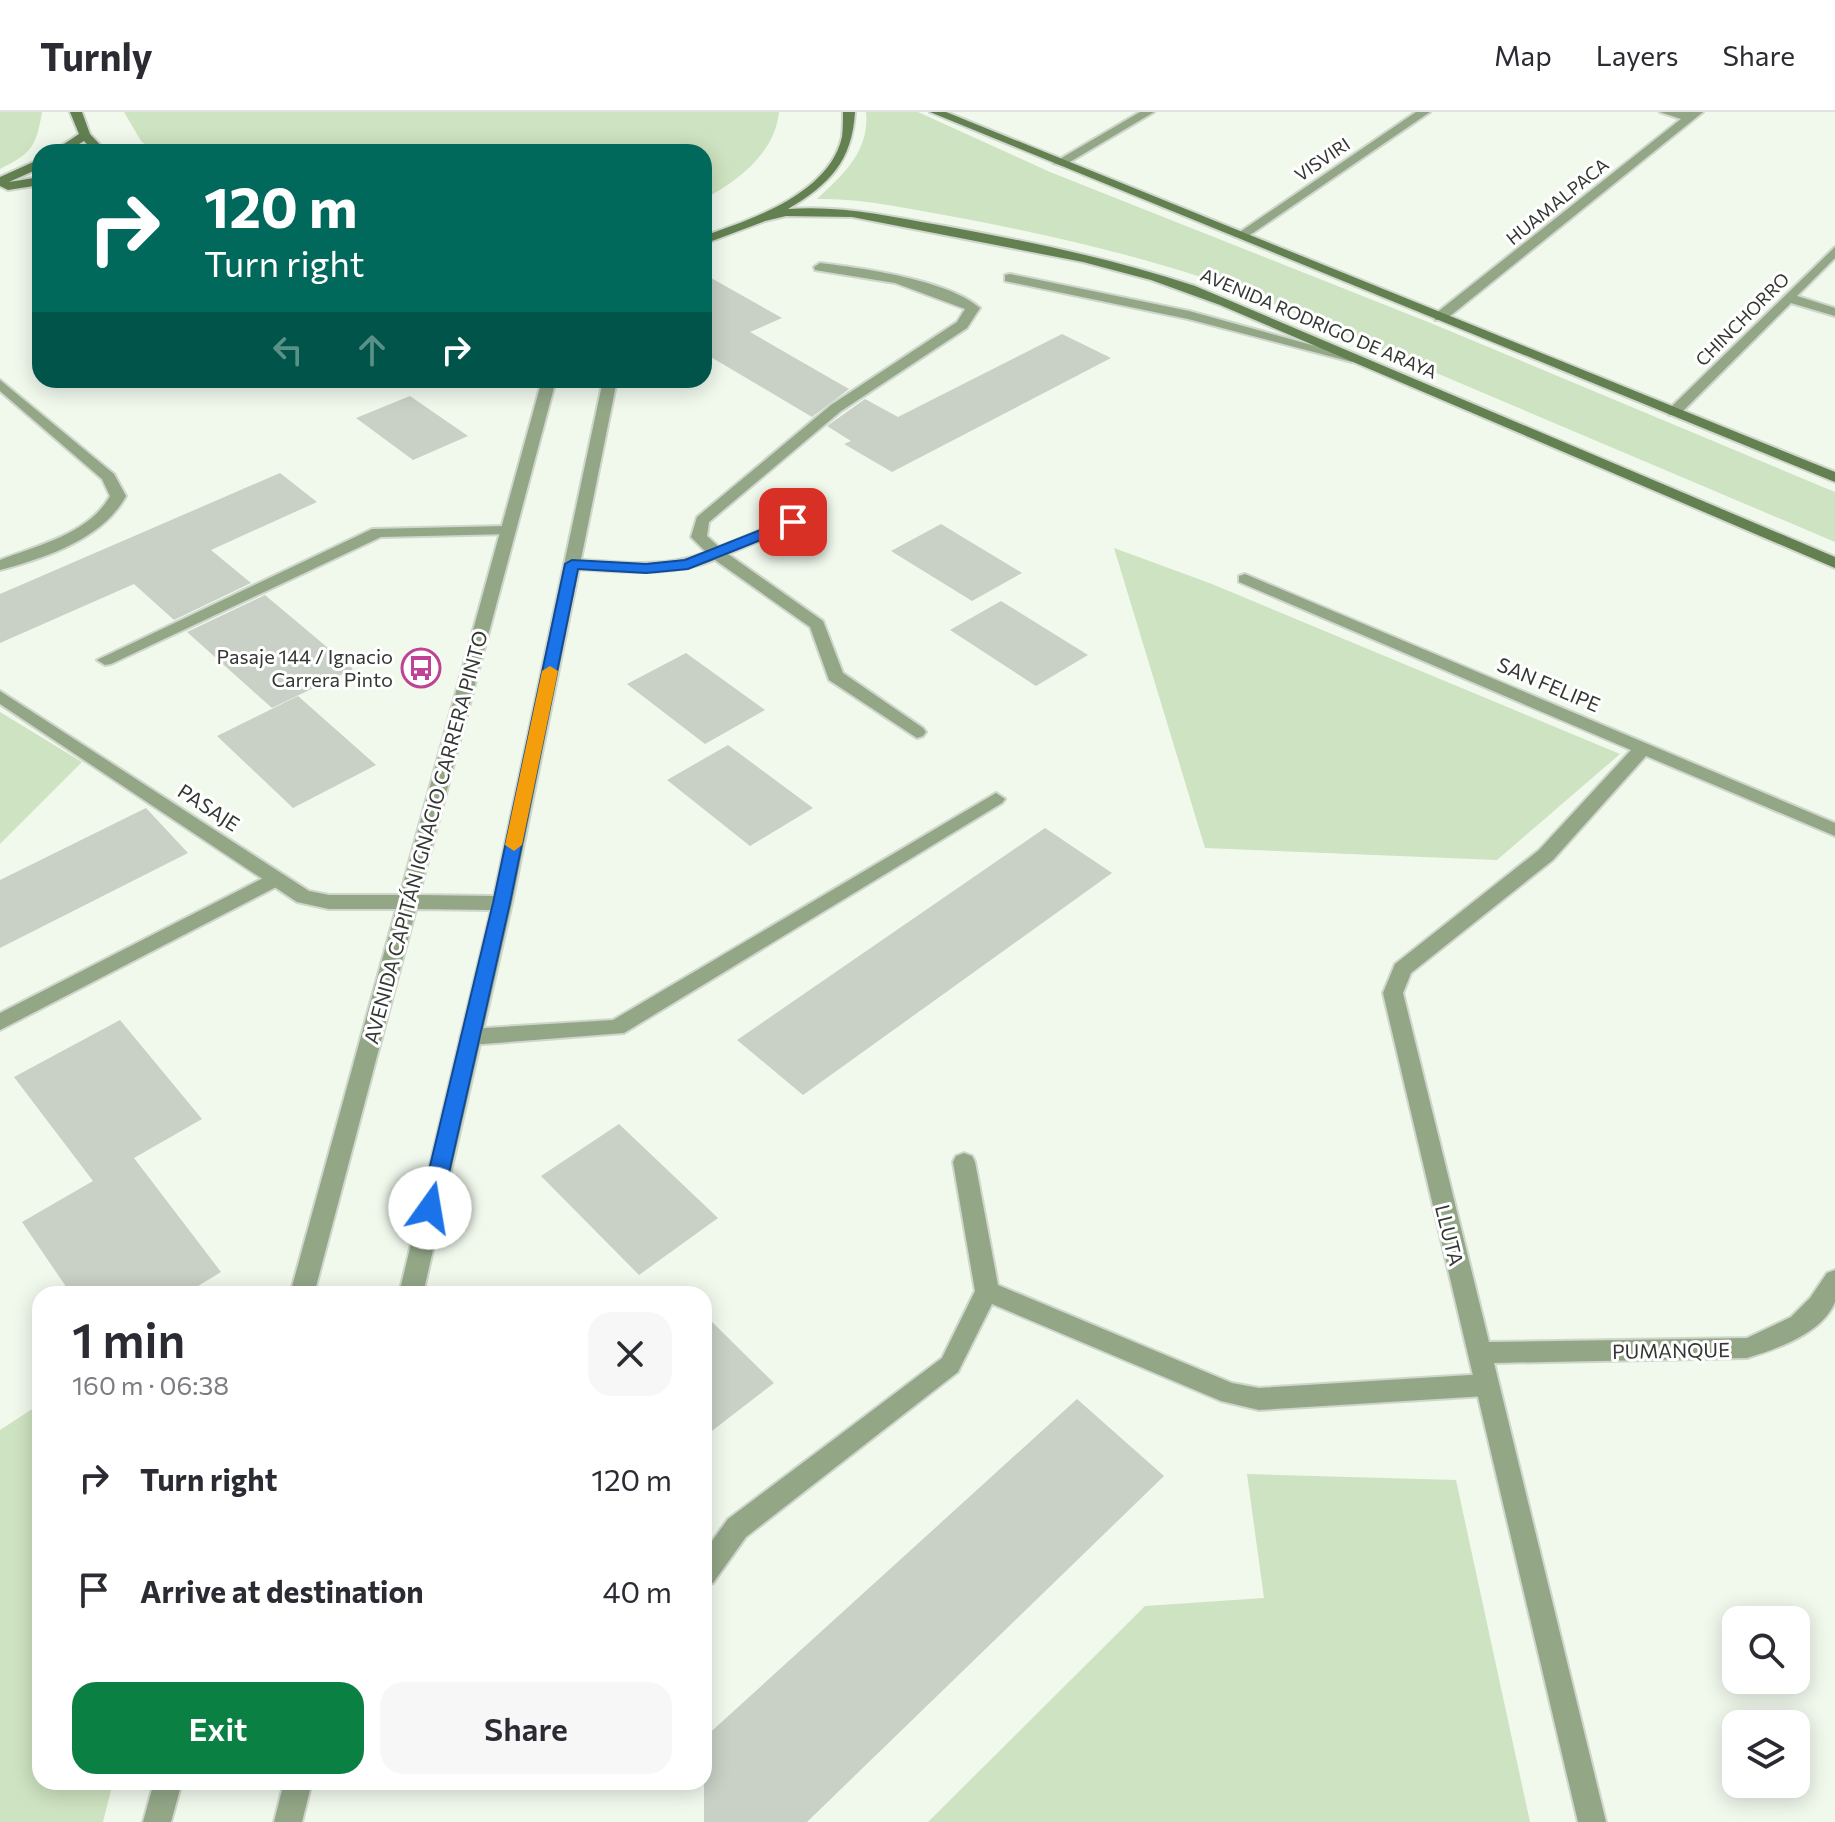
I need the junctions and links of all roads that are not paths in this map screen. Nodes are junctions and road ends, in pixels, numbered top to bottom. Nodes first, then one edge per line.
1 (76, 112) edge
2 (849, 112) edge
3 (936, 112) edge
4 (1148, 112) edge
5 (1424, 112) edge
6 (1666, 112) edge
7 (1693, 115) edge
8 (85, 135) junction
9 (71, 144) edge
10 (93, 144) edge
11 (1059, 163) junction
12 (32, 167) edge
13 (32, 182) edge
14 (0, 185) edge
15 (764, 217) junction
16 (1240, 236) junction
17 (712, 237) edge
18 (1835, 251) edge
19 (820, 267) dead end
20 (1010, 278) dead end
21 (1789, 298) junction
22 (1835, 312) edge
23 (1440, 317) junction
24 (1364, 361) junction
25 (0, 384) edge
26 (548, 388) edge
27 (608, 388) edge
28 (1674, 412) junction
29 (1835, 477) edge
30 (793, 522) dead end
31 (505, 531) junction
32 (716, 553) junction
33 (1835, 563) edge
34 (572, 564) junction
35 (0, 565) edge
36 (1245, 579) dead end
37 (105, 660) dead end
38 (0, 696) edge
39 (917, 732) dead end
40 (1643, 748) junction
41 (996, 799) dead end
42 (1835, 830) edge
43 (277, 878) junction
44 (410, 902) junction
45 (502, 903) junction
46 (0, 1022) edge
47 (470, 1037) junction
48 (964, 1162) dead end
49 (1835, 1280) edge
50 (304, 1286) edge
51 (413, 1286) edge
52 (987, 1291) junction
53 (1479, 1353) junction
54 (1486, 1385) junction
55 (712, 1563) edge
56 (166, 1790) edge
57 (296, 1790) edge
58 (157, 1822) edge
59 (288, 1822) edge
60 (1592, 1822) edge

1 - 8 main road
2 - 15 main road
3 - 11 main road
4 - 11 street
5 - 16 street, VISVIRI
6 - 7 street
7 - 23 street, HUAMALPACA
8 - 9 main road
8 - 10 main road
11 - 16 main road
12 - 14 main road
13 - 14 main road
15 - 17 main road
15 - 24 main road, AVENIDA RODRIGO DE ARAYA
16 - 23 main road
18 - 21 street, CHINCHORRO
19 - 32 street
20 - 24 street
21 - 22 street
21 - 28 street, CHINCHORRO
23 - 28 main road
24 - 33 main road, AVENIDA RODRIGO DE ARAYA
25 - 35 street
26 - 31 street, AVENIDA CAPITÁN IGNACIO CARRERA PINTO
27 - 34 street
28 - 29 main road
30 - 32 street
31 - 37 street
31 - 44 street, AVENIDA CAPITÁN IGNACIO CARRERA PINTO
32 - 34 street
32 - 39 street
34 - 45 street
36 - 40 street, SAN FELIPE
38 - 43 street, PASAJE
40 - 42 street, SAN FELIPE
40 - 53 street, LLUTA
41 - 47 street
43 - 44 street, PASAJE
43 - 46 street
44 - 45 street, PASAJE
44 - 50 street, AVENIDA CAPITÁN IGNACIO CARRERA PINTO
45 - 47 street
47 - 51 street
48 - 52 street
49 - 53 street, PUMANQUE
52 - 54 street
52 - 55 street
53 - 54 street, LLUTA
54 - 60 street, LLUTA
56 - 58 street
57 - 59 street

